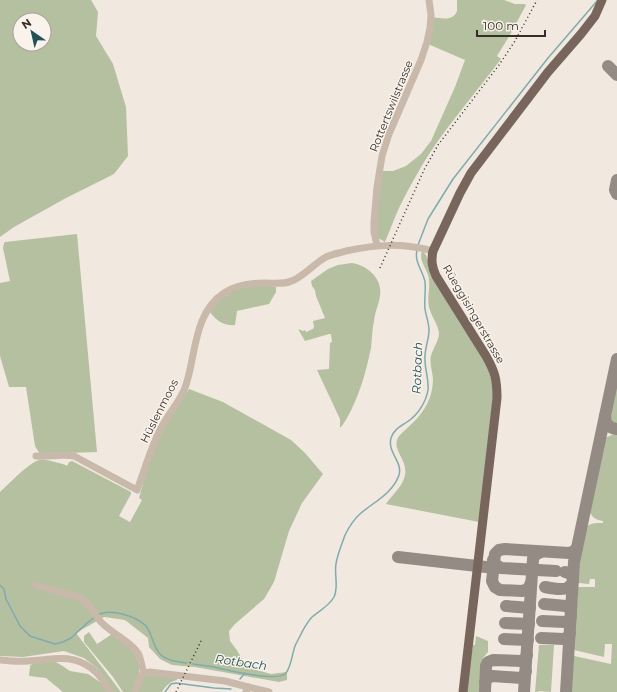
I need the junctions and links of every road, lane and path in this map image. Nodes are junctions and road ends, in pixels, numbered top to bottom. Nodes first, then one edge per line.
1 (429, 0) edge
2 (601, 4) edge
3 (377, 245) junction
4 (433, 251) junction
5 (36, 456) dead end
6 (35, 585) dead end
7 (0, 660) edge
8 (144, 673) junction
9 (247, 689) edge
10 (110, 692) edge
11 (135, 692) edge
12 (269, 692) edge
13 (463, 692) edge

1 - 3 street, Rottertswilstrasse
2 - 4 main road, Rüeggisingerstrasse
3 - 4 street, Hüslenmoos
3 - 5 street, Hüslenmoos
4 - 13 main road, Rüeggisingerstrasse
6 - 8 street
7 - 10 street
8 - 9 street
8 - 11 street
9 - 12 street

